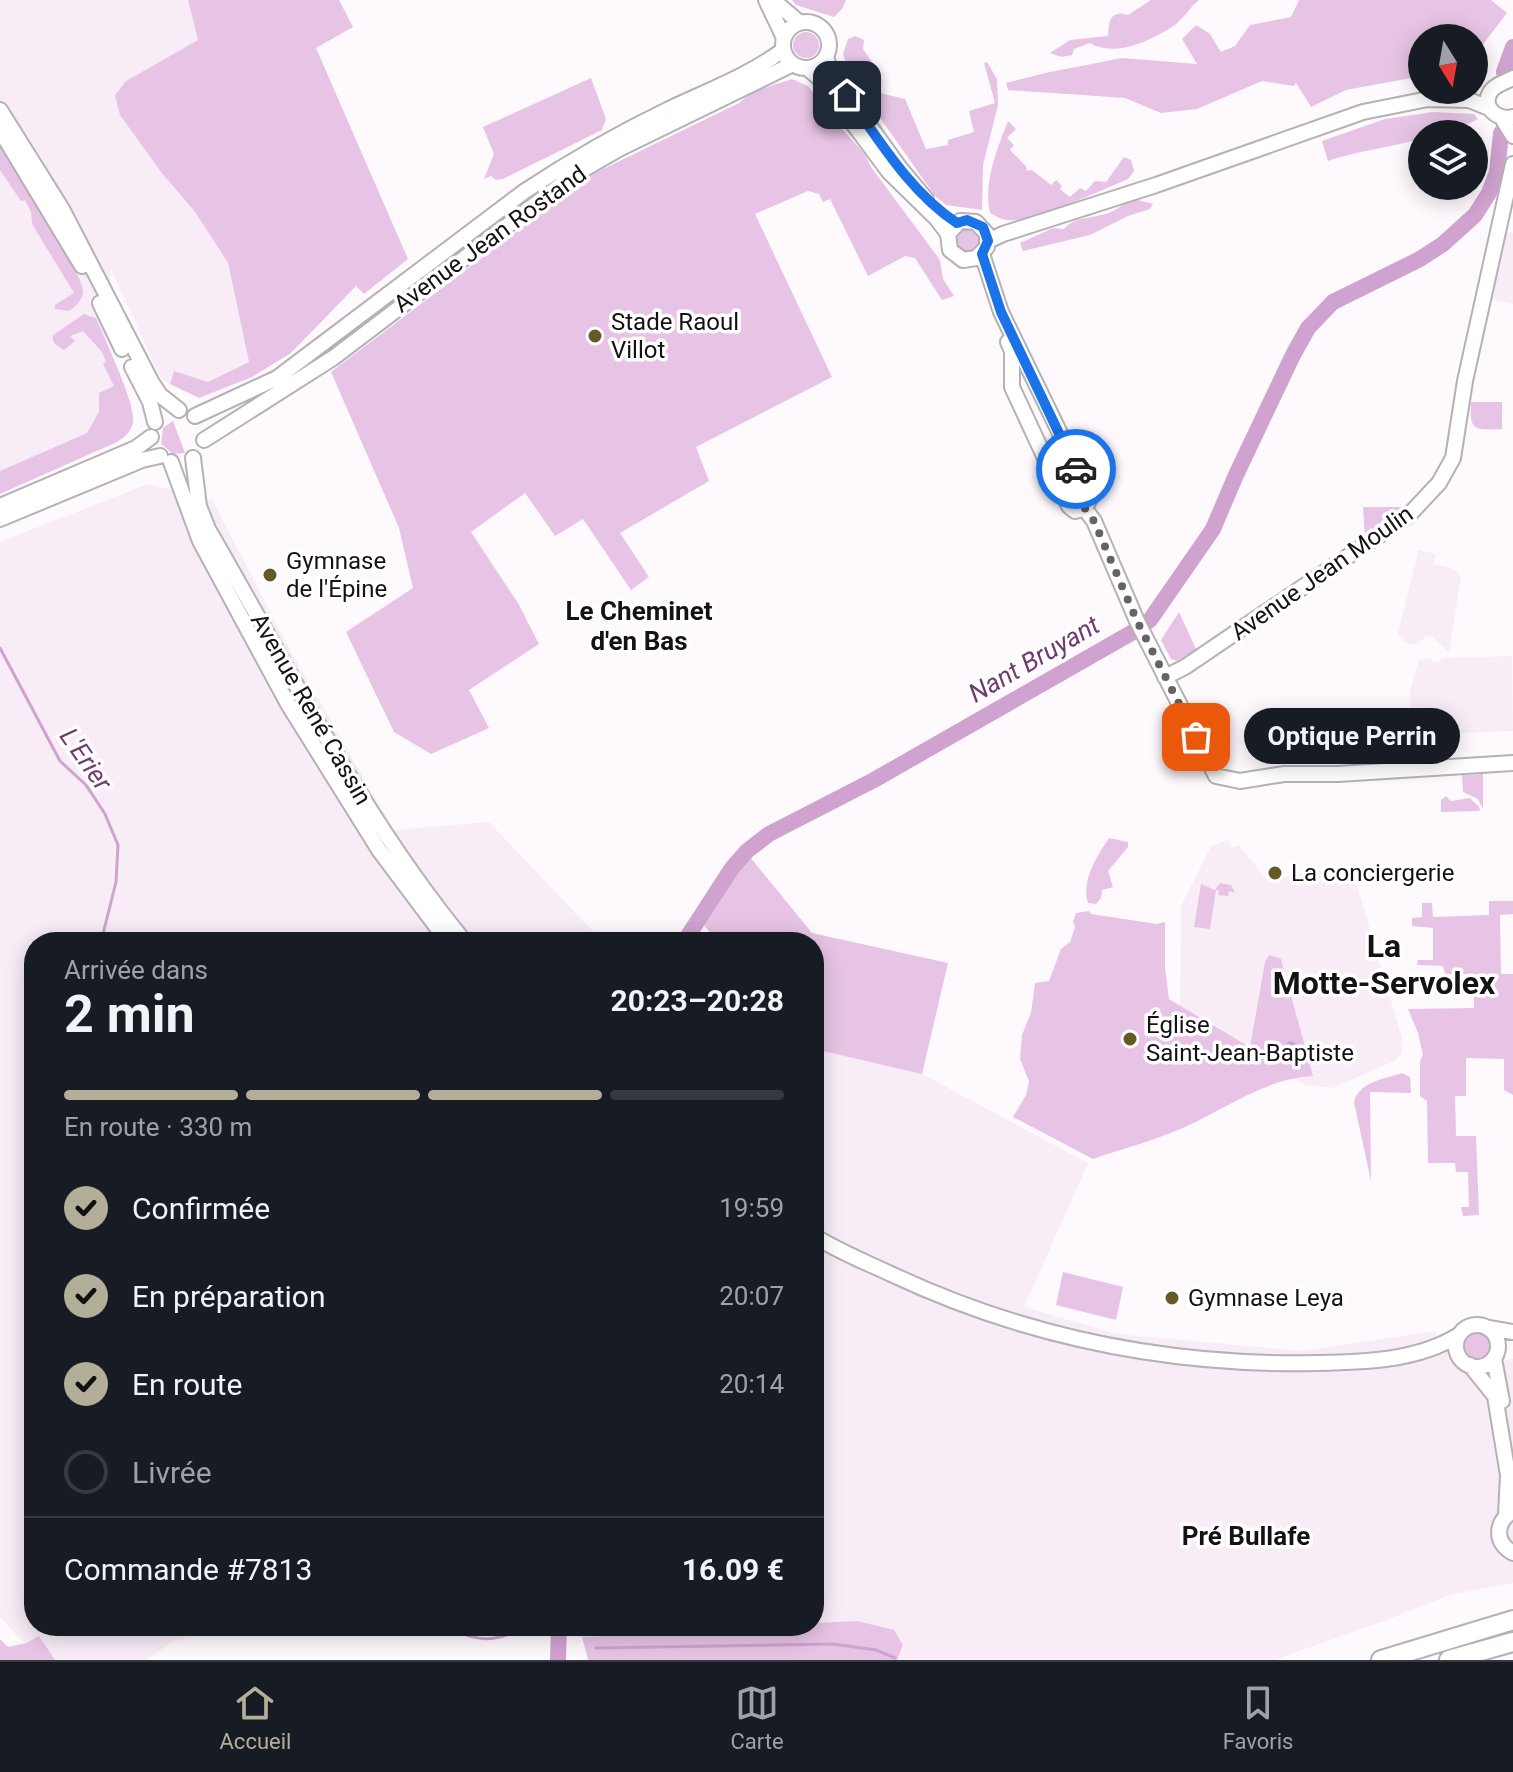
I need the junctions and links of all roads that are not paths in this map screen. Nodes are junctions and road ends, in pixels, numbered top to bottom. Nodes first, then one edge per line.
1 (766, 0) edge
2 (773, 0) edge
3 (800, 23) junction
4 (783, 44) junction
5 (826, 56) junction
6 (800, 66) junction
7 (1510, 82) edge
8 (1490, 91) joint
9 (1408, 102) edge
10 (1479, 104) edge
11 (1489, 108) junction
12 (0, 110) edge
13 (1508, 118) edge
14 (0, 130) edge
15 (1513, 136) edge
16 (1513, 164) edge
17 (952, 228) junction
18 (981, 245) junction
19 (1029, 371) junction
20 (1012, 375) junction
21 (179, 410) junction
22 (195, 416) junction
23 (155, 422) junction
24 (151, 437) junction
25 (204, 440) junction
26 (193, 458) junction
27 (165, 459) junction
28 (1080, 486) junction
29 (1065, 491) junction
30 (0, 506) edge
31 (1085, 509) junction
32 (0, 519) edge
33 (1165, 677) junction
34 (1513, 763) edge
35 (440, 932) edge
36 (458, 932) edge
37 (824, 1241) edge
38 (1489, 1328) junction
39 (1513, 1332) edge
40 (1459, 1335) junction
41 (1513, 1346) edge
42 (1419, 1354) junction
43 (1495, 1357) junction
44 (1466, 1363) junction
45 (1513, 1464) edge
46 (1509, 1513) edge
47 (1513, 1553) edge
48 (1513, 1620) edge
49 (1513, 1642) edge
50 (1381, 1660) edge
51 (1449, 1660) edge

1 - 4 main road
2 - 3 main road
3 - 4 main road
3 - 5 main road
4 - 6 main road
4 - 22 main road, Avenue Jean Rostand
5 - 6 main road
5 - 17 main road
6 - 17 main road
6 - 25 main road, Avenue Jean Rostand
7 - 8 main road
8 - 11 main road
9 - 18 main road
10 - 11 main road
11 - 13 main road
12 - 21 main road
13 - 15 main road
14 - 23 main road
16 - 33 main road, Avenue Jean Moulin
17 - 18 main road
17 - 18 main road
18 - 19 main road
18 - 20 main road
19 - 20 main road
19 - 28 main road
20 - 29 main road
21 - 22 main road
21 - 23 main road
22 - 25 main road
23 - 24 main road
24 - 27 main road
24 - 30 main road
25 - 26 main road, Avenue Jean Rostand
26 - 27 main road
26 - 36 main road, Avenue René Cassin
27 - 32 main road
27 - 35 main road, Avenue René Cassin
28 - 29 main road
28 - 31 main road
29 - 31 main road
31 - 33 main road
33 - 34 main road
37 - 42 main road
38 - 39 main road
38 - 40 main road
38 - 43 main road
40 - 42 main road
40 - 44 main road
41 - 43 main road
42 - 44 main road
43 - 44 main road
43 - 45 main road
44 - 46 main road
46 - 47 main road
48 - 50 highway
49 - 51 highway

